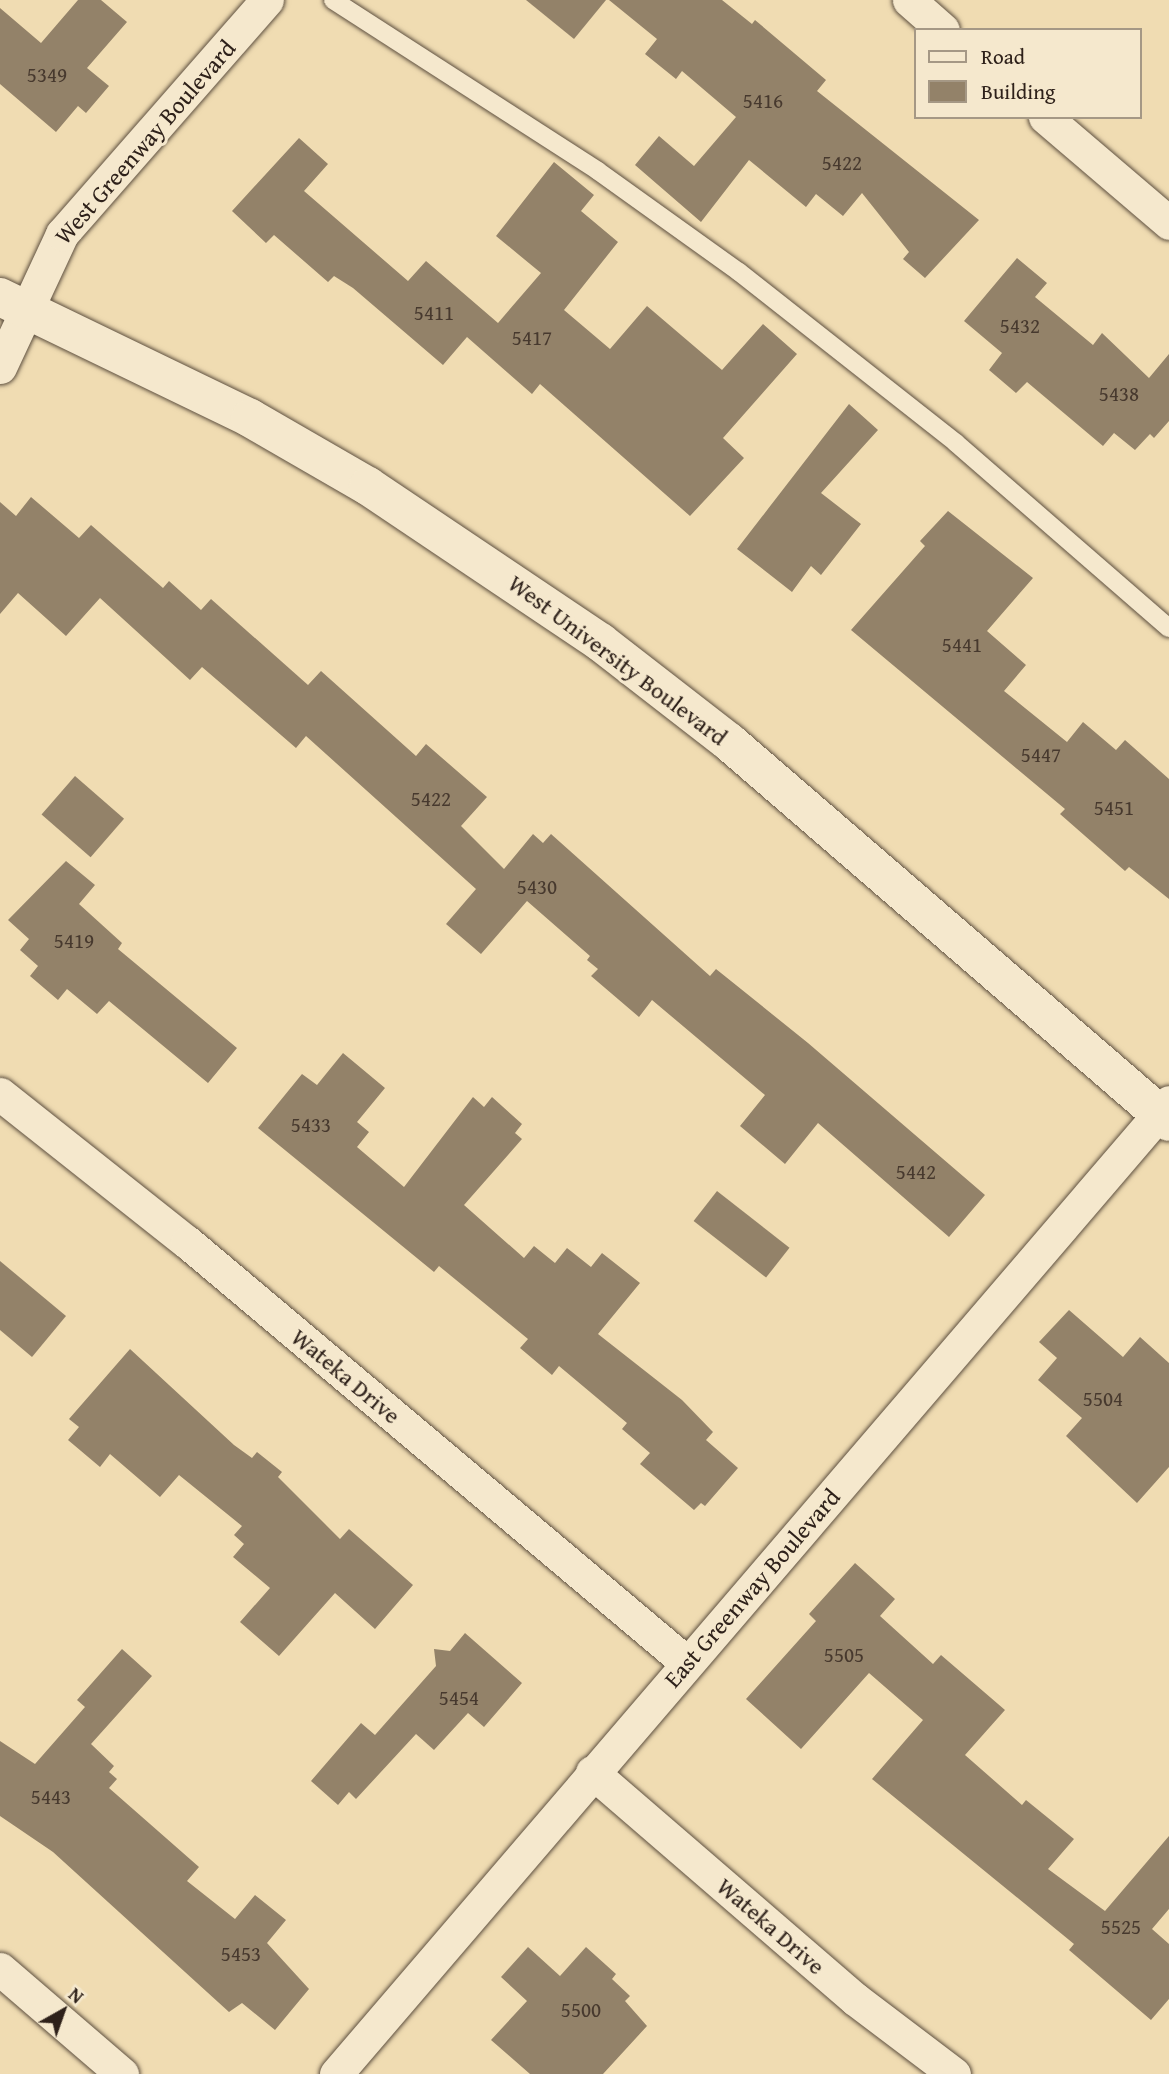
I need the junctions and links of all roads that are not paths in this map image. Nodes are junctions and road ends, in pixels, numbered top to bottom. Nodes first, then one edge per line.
1 (267, 0) edge
2 (333, 0) edge
3 (909, 0) edge
4 (941, 28) edge
5 (1047, 119) edge
6 (1169, 223) edge
7 (14, 303) edge
8 (0, 367) edge
9 (1169, 628) edge
10 (0, 1094) edge
11 (1166, 1112) edge
12 (687, 1663) junction
13 (592, 1772) junction
14 (0, 1969) edge
15 (122, 2074) edge
16 (336, 2074) edge
17 (954, 2074) edge

1 - 7 street, West Greenway Boulevard
2 - 9 lane
3 - 4 street
5 - 6 street
7 - 8 street, West Greenway Boulevard
7 - 11 street, West University Boulevard
10 - 12 street, Wateka Drive
11 - 12 street, East Greenway Boulevard
12 - 13 street, East Greenway Boulevard
13 - 16 street, East Greenway Boulevard
13 - 17 street, Wateka Drive
14 - 15 street

